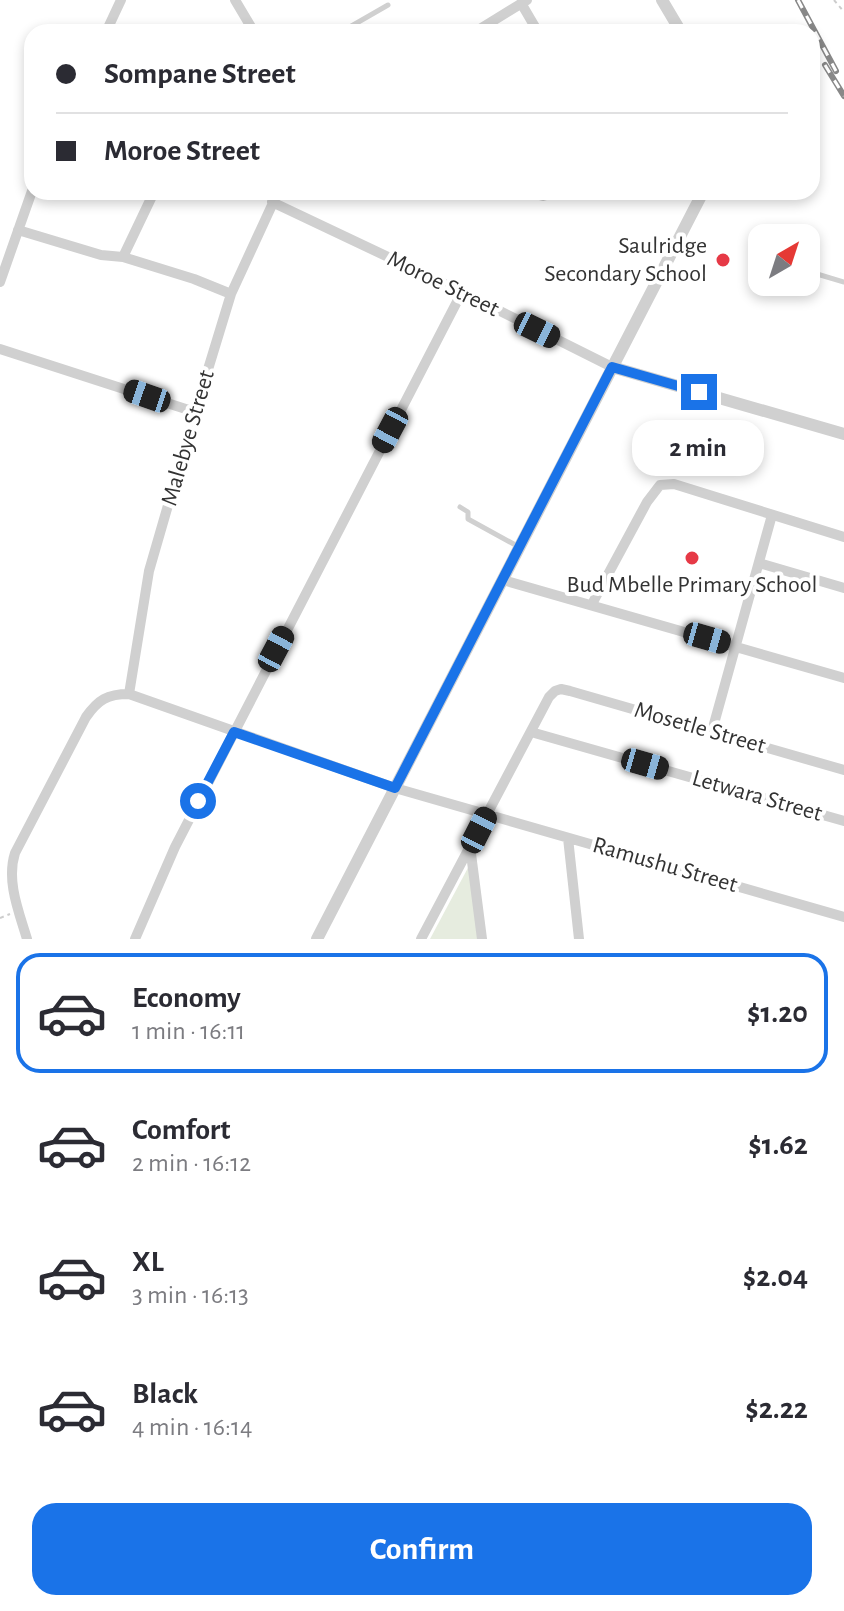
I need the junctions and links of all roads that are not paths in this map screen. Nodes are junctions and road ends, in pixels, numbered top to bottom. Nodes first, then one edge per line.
1 (121, 0) edge
2 (235, 0) edge
3 (662, 0) edge
4 (524, 2) edge
5 (388, 5) dead end
6 (110, 24) edge
7 (249, 24) edge
8 (355, 24) edge
9 (488, 24) edge
10 (534, 24) edge
11 (676, 24) edge
12 (29, 200) edge
13 (150, 200) edge
14 (274, 200) edge
15 (281, 200) edge
16 (699, 200) edge
17 (18, 230) junction
18 (123, 257) junction
19 (820, 275) edge
20 (0, 282) edge
21 (844, 282) edge
22 (462, 292) junction
23 (231, 294) junction
24 (0, 349) edge
25 (612, 367) junction
26 (195, 412) junction
27 (844, 433) edge
28 (460, 507) dead end
29 (772, 515) junction
30 (844, 537) edge
31 (520, 548) junction
32 (759, 563) junction
33 (503, 580) junction
34 (844, 588) edge
35 (592, 604) junction
36 (736, 646) junction
37 (844, 678) edge
38 (129, 694) junction
39 (712, 731) junction
40 (234, 732) junction
41 (531, 732) junction
42 (844, 770) edge
43 (395, 788) junction
44 (487, 815) junction
45 (844, 821) edge
46 (568, 838) junction
47 (470, 846) junction
48 (844, 917) edge
49 (27, 939) edge
50 (135, 939) edge
51 (317, 939) edge
52 (421, 939) edge
53 (482, 939) edge
54 (579, 939) edge

1 - 6 street
2 - 7 street
3 - 11 street
4 - 9 street
4 - 10 street
5 - 8 lane
12 - 17 street
13 - 18 street
14 - 23 street, Malebye Street
15 - 22 street, Moroe Street
16 - 25 street
17 - 18 street
17 - 20 street
18 - 23 street
19 - 21 lane
22 - 25 street, Moroe Street
22 - 40 street
23 - 26 street, Malebye Street
24 - 26 street
25 - 27 street, Moroe Street
25 - 31 street
26 - 38 street, Malebye Street
28 - 31 lane
29 - 30 street
29 - 32 street
29 - 35 street
31 - 33 street
32 - 34 street
32 - 36 street
33 - 35 street
33 - 43 street
35 - 36 street
36 - 37 street
36 - 39 street
38 - 40 street, Ramushu Street
38 - 49 street
39 - 41 street, Mosetle Street
39 - 42 street, Mosetle Street
40 - 43 street, Ramushu Street
40 - 50 street
41 - 44 street
41 - 45 street, Letwara Street
43 - 44 street, Ramushu Street
43 - 51 street
44 - 46 street, Ramushu Street
44 - 47 street
46 - 48 street, Ramushu Street
46 - 54 street
47 - 52 street
47 - 53 street

